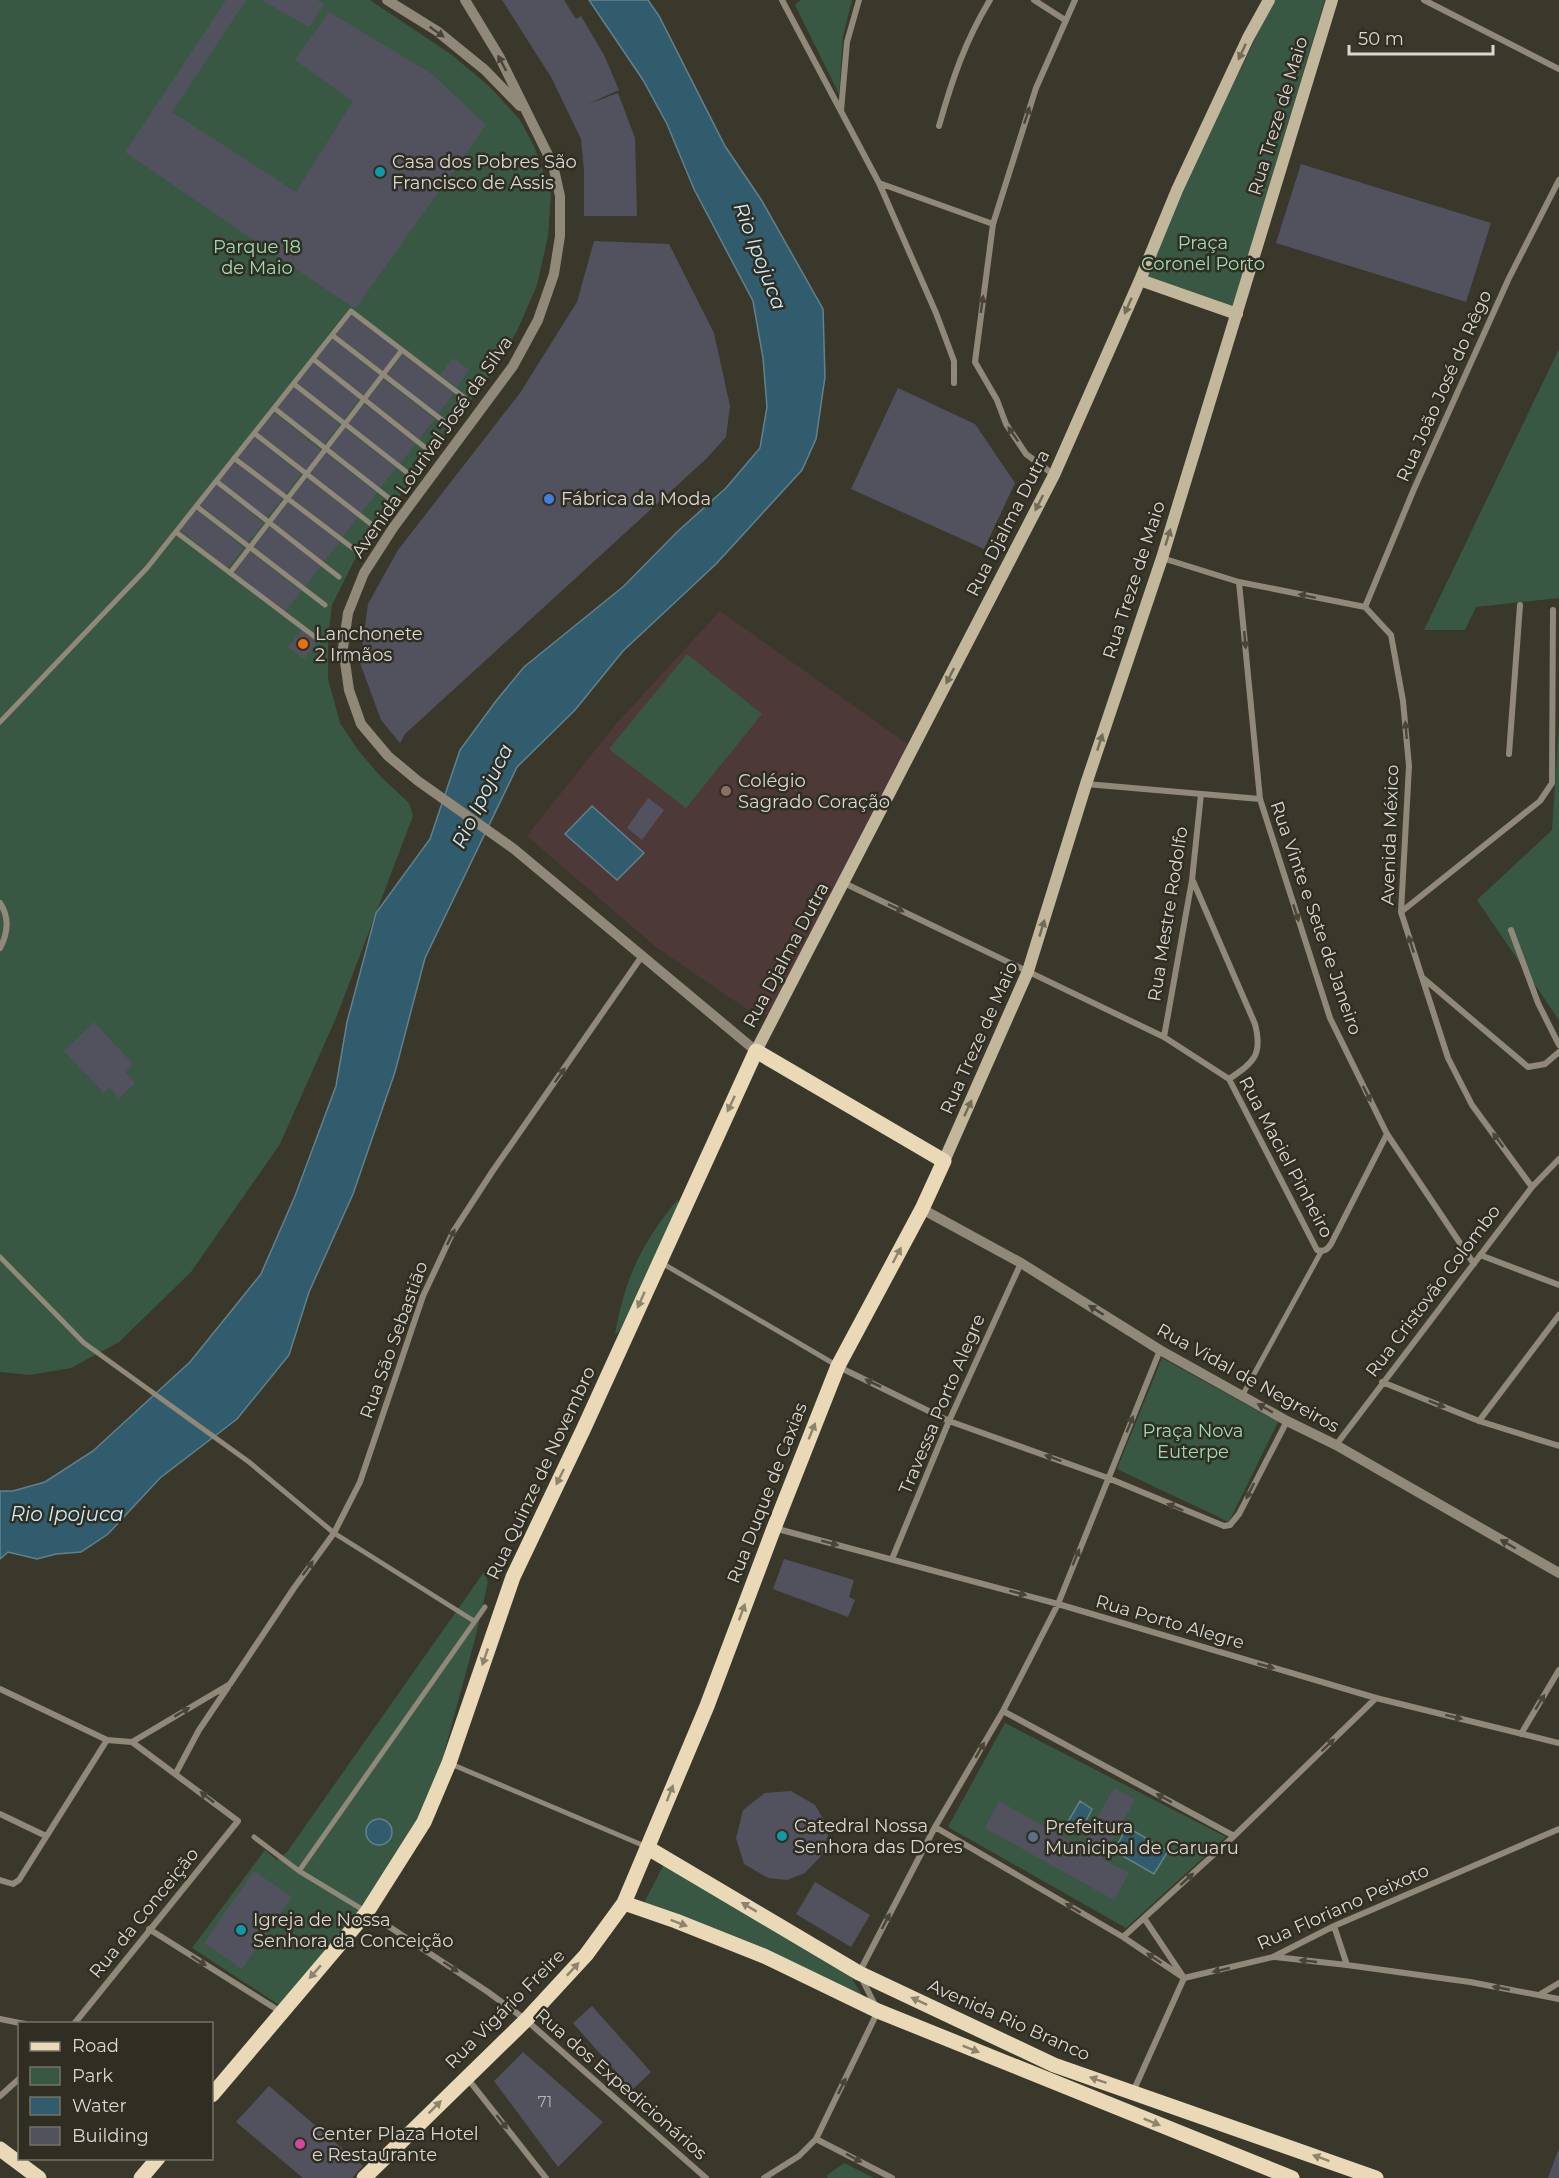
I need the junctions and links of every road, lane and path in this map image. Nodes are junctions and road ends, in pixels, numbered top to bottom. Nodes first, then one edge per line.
1 (387, 0) edge
2 (465, 0) edge
3 (859, 0) edge
4 (990, 0) edge
5 (1034, 0) edge
6 (1075, 0) edge
7 (1269, 0) edge
8 (1332, 0) edge
9 (1424, 0) edge
10 (784, 1) edge
11 (1065, 20) junction
12 (1559, 69) edge
13 (841, 112) junction
14 (529, 115) junction
15 (939, 126) dead end
16 (1559, 180) edge
17 (879, 183) junction
18 (993, 224) junction
19 (1140, 280) junction
20 (1237, 314) junction
21 (332, 335) junction
22 (402, 350) junction
23 (313, 359) junction
24 (383, 374) junction
25 (954, 383) dead end
26 (294, 384) junction
27 (465, 398) dead end
28 (363, 399) junction
29 (274, 408) junction
30 (446, 423) dead end
31 (344, 424) junction
32 (254, 433) junction
33 (325, 448) junction
34 (427, 449) dead end
35 (234, 458) junction
36 (306, 473) junction
37 (409, 474) dead end
38 (1054, 475) junction
39 (216, 481) junction
40 (287, 498) junction
41 (390, 499) dead end
42 (196, 506) junction
43 (268, 522) junction
44 (372, 524) dead end
45 (176, 532) junction
46 (249, 547) junction
47 (354, 549) dead end
48 (1162, 558) junction
49 (230, 573) junction
50 (339, 577) dead end
51 (1239, 582) junction
52 (325, 605) dead end
53 (1520, 605) dead end
54 (1365, 607) junction
55 (1553, 610) dead end
56 (319, 640) dead end
57 (0, 722) edge
58 (1509, 754) dead end
59 (1086, 784) junction
60 (1201, 794) junction
61 (1260, 799) junction
62 (1192, 880) junction
63 (844, 883) junction
64 (0, 903) edge
65 (1401, 912) junction
66 (1511, 930) dead end
67 (0, 948) edge
68 (642, 956) junction
69 (1028, 971) junction
70 (1422, 976) junction
71 (1164, 1037) junction
72 (1559, 1045) edge
73 (756, 1050) junction
74 (1559, 1052) edge
75 (1229, 1079) junction
76 (1387, 1134) junction
77 (1559, 1159) edge
78 (944, 1161) junction
79 (1532, 1187) junction
80 (922, 1209) junction
81 (1321, 1252) junction
82 (1480, 1255) junction
83 (0, 1257) edge
84 (659, 1261) junction
85 (1021, 1263) junction
86 (1473, 1264) junction
87 (1559, 1284) edge
88 (1559, 1316) edge
89 (1160, 1350) junction
90 (838, 1366) junction
91 (1382, 1382) junction
92 (1242, 1396) junction
93 (949, 1421) junction
94 (1287, 1421) junction
95 (1479, 1421) junction
96 (1336, 1445) junction
97 (1559, 1446) edge
98 (1108, 1478) junction
99 (774, 1528) junction
100 (334, 1533) junction
101 (892, 1559) junction
102 (1559, 1573) edge
103 (1058, 1604) junction
104 (484, 1607) dead end
105 (474, 1621) junction
106 (1559, 1670) edge
107 (230, 1684) junction
108 (0, 1689) edge
109 (1376, 1698) junction
110 (1003, 1711) junction
111 (1521, 1734) junction
112 (107, 1740) junction
113 (132, 1742) junction
114 (1559, 1743) edge
115 (449, 1763) junction
116 (176, 1773) junction
117 (0, 1814) edge
118 (935, 1827) junction
119 (1559, 1829) edge
120 (46, 1836) junction
121 (1234, 1836) junction
122 (255, 1837) dead end
123 (648, 1848) junction
124 (299, 1871) junction
125 (0, 1880) edge
126 (624, 1903) junction
127 (367, 1912) junction
128 (1144, 1918) junction
129 (1334, 1926) junction
130 (149, 1929) junction
131 (1123, 1937) junction
132 (1273, 1957) junction
133 (1347, 1965) junction
134 (859, 1973) junction
135 (1184, 1978) junction
136 (1559, 1983) edge
137 (1538, 1995) junction
138 (1559, 1999) edge
139 (878, 2011) junction
140 (281, 2012) junction
141 (0, 2019) edge
142 (525, 2020) junction
143 (76, 2022) edge
144 (18, 2023) edge
145 (466, 2076) junction
146 (18, 2080) edge
147 (1132, 2092) junction
148 (213, 2094) edge
149 (0, 2097) edge
150 (816, 2139) junction
151 (0, 2149) edge
152 (156, 2160) edge
153 (39, 2178) edge
154 (141, 2178) edge
155 (364, 2178) edge
156 (546, 2178) edge
157 (706, 2178) edge
158 (764, 2178) edge
159 (892, 2178) edge
160 (1292, 2178) edge
161 (1376, 2178) edge

1 -> 14 street
14 -> 2 street, Avenida Lourival José da Silva
3 - 13 street
4 - 15 street
5 - 11 street
6 - 11 street
7 -> 19 main road, Rua Djalma Dutra
8 - 20 main road, Rua Treze de Maio
9 - 12 street
10 - 13 street
18 -> 11 street
13 - 17 street
14 - 68 street, Avenida Lourival José da Silva
16 - 54 street, Rua João José do Rêgo
17 - 18 street
17 - 25 street
38 -> 18 street
19 - 20 main road
19 -> 38 main road, Rua Djalma Dutra
48 -> 20 main road, Rua Treze de Maio
21 - 22 street
21 - 23 street
21 - 24 street
22 - 24 street
22 - 27 street
23 - 26 street
23 - 28 street
24 - 28 street
24 - 30 street
26 - 29 street
26 - 31 street
28 - 31 street
28 - 34 street
29 - 32 street
29 - 33 street
31 - 33 street
31 - 37 street
32 - 35 street
32 - 36 street
33 - 36 street
33 - 41 street
35 - 39 street
35 - 40 street
36 - 40 street
36 - 44 street
38 -> 63 main road, Rua Djalma Dutra
39 - 42 street
39 - 43 street
40 - 43 street
40 - 47 street
42 - 45 street
42 - 46 street
43 - 46 street
43 - 50 street
45 - 49 street
45 - 57 street
46 - 49 street
46 - 52 street
48 - 51 street
59 -> 48 main road, Rua Treze de Maio
49 - 56 street
54 -> 51 street
51 -> 61 street, Rua Vinte e Sete de Janeiro
53 - 58 street
65 -> 54 street, Avenida México
55 - 65 street
59 - 60 street
69 -> 59 main road, Rua Treze de Maio
60 - 61 street
60 - 62 street, Rua Mestre Rodolfo
61 -> 76 street, Rua Vinte e Sete de Janeiro
62 - 71 street, Rua Mestre Rodolfo
62 - 75 street
63 -> 69 street, Rua Maciel Pinheiro
63 - 73 main road, Rua Djalma Dutra
64 - 67 street
70 -> 65 street, Avenida México
66 - 72 street
68 - 73 street
100 -> 68 street, Rua São Sebastião
69 - 71 street, Rua Maciel Pinheiro
78 -> 69 main road, Rua Treze de Maio
70 - 74 street
79 -> 70 street, Avenida México
71 - 75 street, Rua Maciel Pinheiro
73 - 78 main road
73 -> 84 main road, Rua Quinze de Novembro
75 - 81 street, Rua Maciel Pinheiro
76 - 81 street
76 - 86 street, Rua Vinte e Sete de Janeiro
77 - 79 street, Rua Cristovão Colombo
78 - 80 main road, Rua Duque de Caxias
79 - 82 street, Rua Cristovão Colombo
80 - 85 street, Rua Vidal de Negreiros
90 -> 80 main road, Rua Duque de Caxias
81 - 92 street
82 - 86 street, Rua Cristovão Colombo
82 - 87 street
83 - 100 street
84 - 90 street
84 -> 115 main road, Rua Quinze de Novembro
89 -> 85 street, Rua Vidal de Negreiros
85 - 93 street, Travessa Porto Alegre
86 - 91 street, Rua Cristovão Colombo
88 - 95 street
89 - 92 street, Rua Vidal de Negreiros
98 -> 89 street
93 -> 90 street
99 -> 90 main road, Rua Duque de Caxias
91 -> 95 street
91 - 96 street, Rua Cristovão Colombo
94 -> 92 street, Rua Vidal de Negreiros
98 -> 93 street
93 - 101 street, Travessa Porto Alegre
94 - 96 street, Rua Vidal de Negreiros
94 -> 98 street
95 - 97 street
102 -> 96 street, Rua Vidal de Negreiros
103 -> 98 street
99 -> 101 street, Rua Porto Alegre
123 -> 99 main road, Rua Duque de Caxias
100 - 105 street
107 -> 100 street, Rua São Sebastião
101 -> 103 street, Rua Porto Alegre
103 -> 109 street, Rua Porto Alegre
103 - 110 street
104 - 105 street
105 - 124 street
111 -> 106 street
113 -> 107 street, Rua São Sebastião
107 - 116 street, Rua São Sebastião
108 - 112 street
109 -> 111 street, Rua Porto Alegre
121 -> 109 street
118 -> 110 street
121 -> 110 street
111 - 114 street, Rua Porto Alegre
112 - 113 street
112 - 120 street
113 - 116 street
115 - 123 street
115 - 127 main road, Rua Quinze de Novembro
130 -> 116 street, Rua da Conceição
117 - 120 street
131 -> 118 street
134 -> 118 street
119 - 129 street, Rua Floriano Peixoto
120 - 125 street
128 -> 121 street
122 - 124 street
123 - 126 main road, Rua Vigário Freire
134 -> 123 main road, Avenida Rio Branco
124 - 127 street
126 -> 139 main road
142 -> 126 main road, Rua Vigário Freire
127 -> 140 main road, Rua Quinze de Novembro
127 -> 142 street, Rua dos Expedicionários
128 - 131 street
128 - 135 street
129 - 132 street, Rua Floriano Peixoto
129 - 133 street
130 -> 140 street
130 - 143 street, Rua da Conceição
135 -> 131 street
133 -> 132 street
132 -> 135 street, Rua Floriano Peixoto
137 -> 133 street
134 - 139 street
147 -> 134 main road, Avenida Rio Branco
135 - 147 street
136 - 137 street
137 - 138 street
150 -> 139 street
139 -> 160 main road
140 - 148 main road, Rua Quinze de Novembro
141 - 144 street
142 - 145 main road, Rua Vigário Freire
142 - 157 street, Rua dos Expedicionários
155 -> 145 main road, Rua Vigário Freire
145 -> 156 street
146 - 149 street
161 -> 147 main road, Avenida Rio Branco
150 - 158 street
150 -> 159 street
151 - 153 main road
152 - 154 main road

